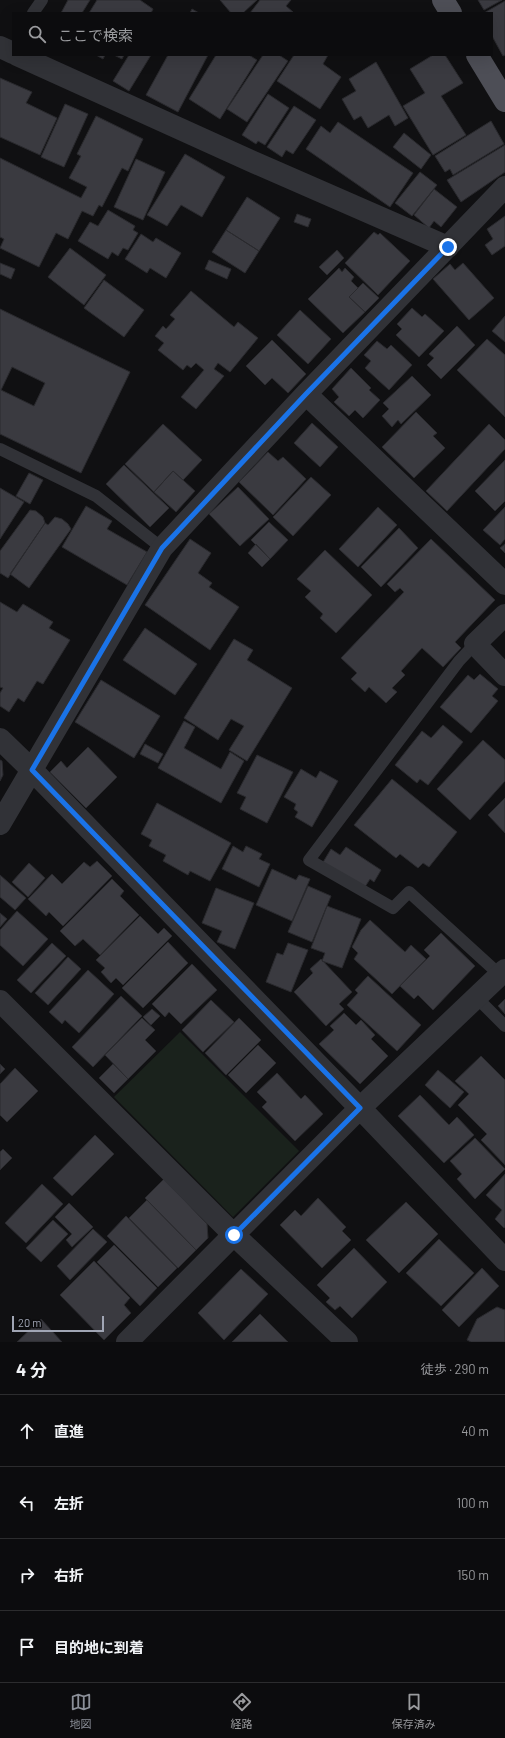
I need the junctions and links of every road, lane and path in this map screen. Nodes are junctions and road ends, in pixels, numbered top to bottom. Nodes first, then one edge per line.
1 (42, 0) edge
2 (443, 0) edge
3 (34, 12) edge
4 (450, 12) edge
5 (25, 56) edge
6 (478, 56) edge
7 (505, 101) edge
8 (505, 187) edge
9 (448, 247) junction
10 (306, 394) junction
11 (0, 449) edge
12 (162, 548) junction
13 (505, 584) edge
14 (505, 615) edge
15 (475, 644) junction
16 (505, 675) edge
17 (0, 739) edge
18 (32, 770) junction
19 (0, 824) edge
20 (502, 972) edge
21 (476, 997) junction
22 (0, 1001) edge
23 (505, 1026) edge
24 (360, 1108) junction
25 (234, 1235) junction
26 (505, 1260) edge
27 (127, 1342) edge
28 (347, 1342) edge

1 - 3 lane
2 - 4 main road
5 - 9 street
6 - 7 main road
8 - 9 street
9 - 10 street
10 - 12 street
10 - 13 street
11 - 12 lane
12 - 18 street
14 - 15 street
15 - 16 street
15 - 20 lane
17 - 18 street
18 - 19 street
18 - 24 street
20 - 21 street
21 - 23 lane
21 - 24 street
22 - 25 street
24 - 25 street
24 - 26 street
25 - 27 street
25 - 28 street

